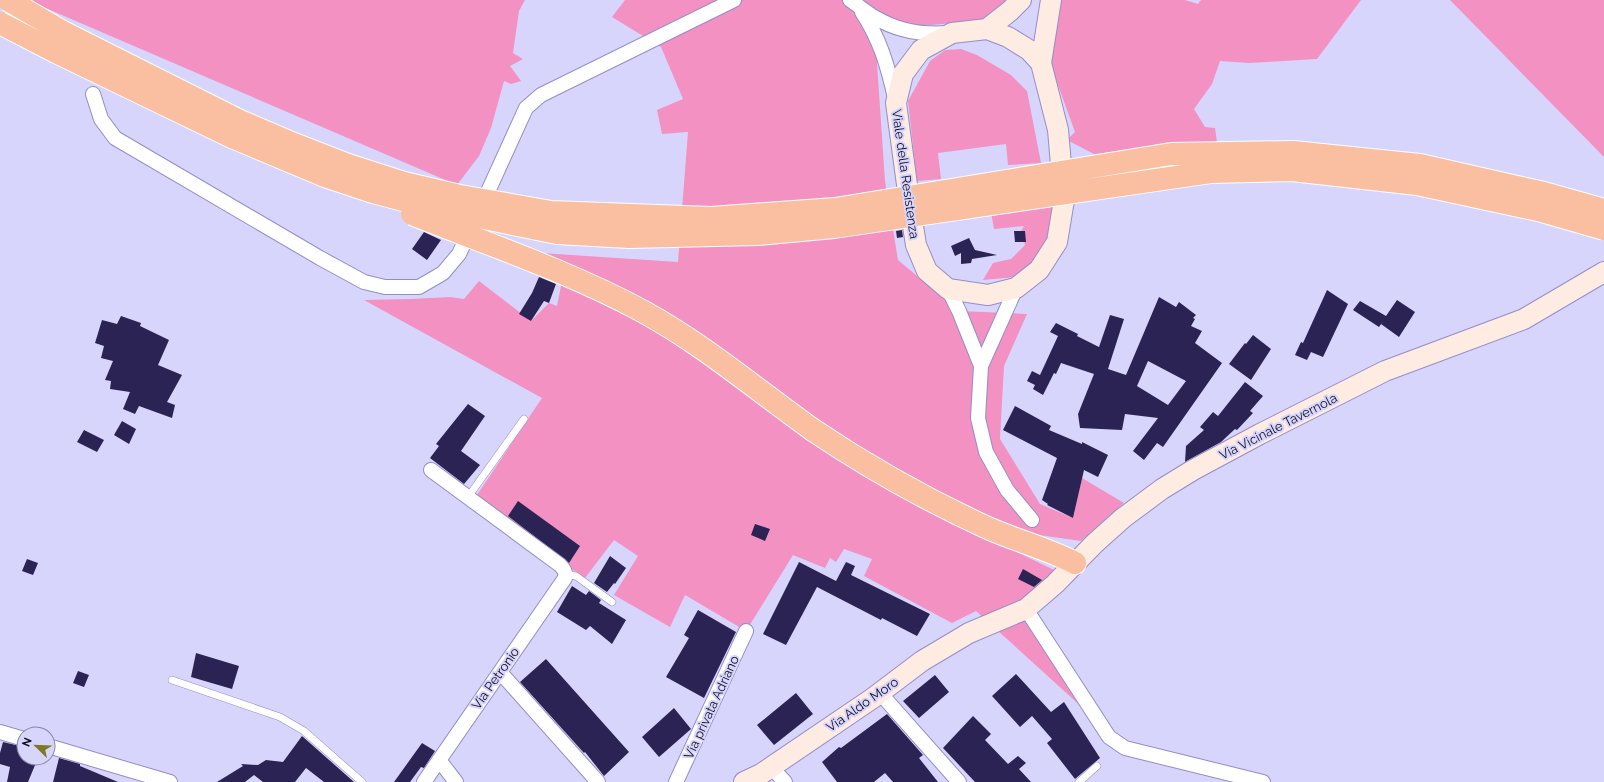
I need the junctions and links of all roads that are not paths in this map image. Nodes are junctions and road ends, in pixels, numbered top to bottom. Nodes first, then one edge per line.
1 (8, 0) edge
2 (734, 0) edge
3 (1021, 0) edge
4 (1051, 0) edge
5 (854, 2) edge
6 (0, 23) edge
7 (986, 29) junction
8 (952, 33) junction
9 (1041, 63) junction
10 (93, 94) dead end
11 (896, 103) junction
12 (342, 182) junction
13 (1604, 210) edge
14 (1604, 229) edge
15 (1604, 272) edge
16 (1016, 288) junction
17 (948, 290) junction
18 (981, 366) junction
19 (524, 418) dead end
20 (431, 470) dead end
21 (468, 497) junction
22 (1032, 520) dead end
23 (1075, 563) junction
24 (565, 574) junction
25 (612, 602) dead end
26 (1026, 610) junction
27 (981, 627) joint
28 (746, 631) dead end
29 (500, 672) junction
30 (172, 680) dead end
31 (880, 693) junction
32 (0, 732) edge
33 (16, 737) edge
34 (56, 748) edge
35 (439, 760) junction
36 (1098, 766) dead end
37 (771, 767) junction
38 (170, 782) edge
39 (362, 782) edge
40 (424, 782) edge
41 (456, 782) edge
42 (598, 782) edge
43 (676, 782) edge
44 (744, 782) edge
45 (785, 782) edge
46 (959, 782) edge
47 (1079, 782) edge
48 (1263, 782) edge

1 - 13 highway, bridge
2 - 10 street
3 - 7 street
4 - 9 street
5 - 8 street
5 - 11 street
6 - 12 highway, bridge
7 - 8 street, Viale della Resistenza
7 - 9 street, Viale della Resistenza
8 - 11 street, Viale della Resistenza
9 - 16 street
11 - 17 street, Viale della Resistenza
12 - 14 highway, bridge
12 - 23 highway, bridge
15 - 23 street, Via Vicinale Tavernola
16 - 17 street
16 - 18 street
17 - 18 street
18 - 22 street
19 - 21 lane
20 - 21 street
21 - 24 street
23 - 26 street, Via Vicinale Tavernola
24 - 25 lane
24 - 29 street, Via Petronio
26 - 27 street, Via Vicinale Tavernola
26 - 48 street
27 - 31 street, Via Aldo Moro
28 - 43 street, Via privata Adriano
29 - 35 street, Via Petronio
29 - 42 street
30 - 39 lane
31 - 37 street, Via Aldo Moro
31 - 46 street
32 - 33 street
34 - 38 street
35 - 40 street, Via Petronio
35 - 41 street
36 - 47 lane
37 - 44 street, Via Aldo Moro
37 - 45 street

